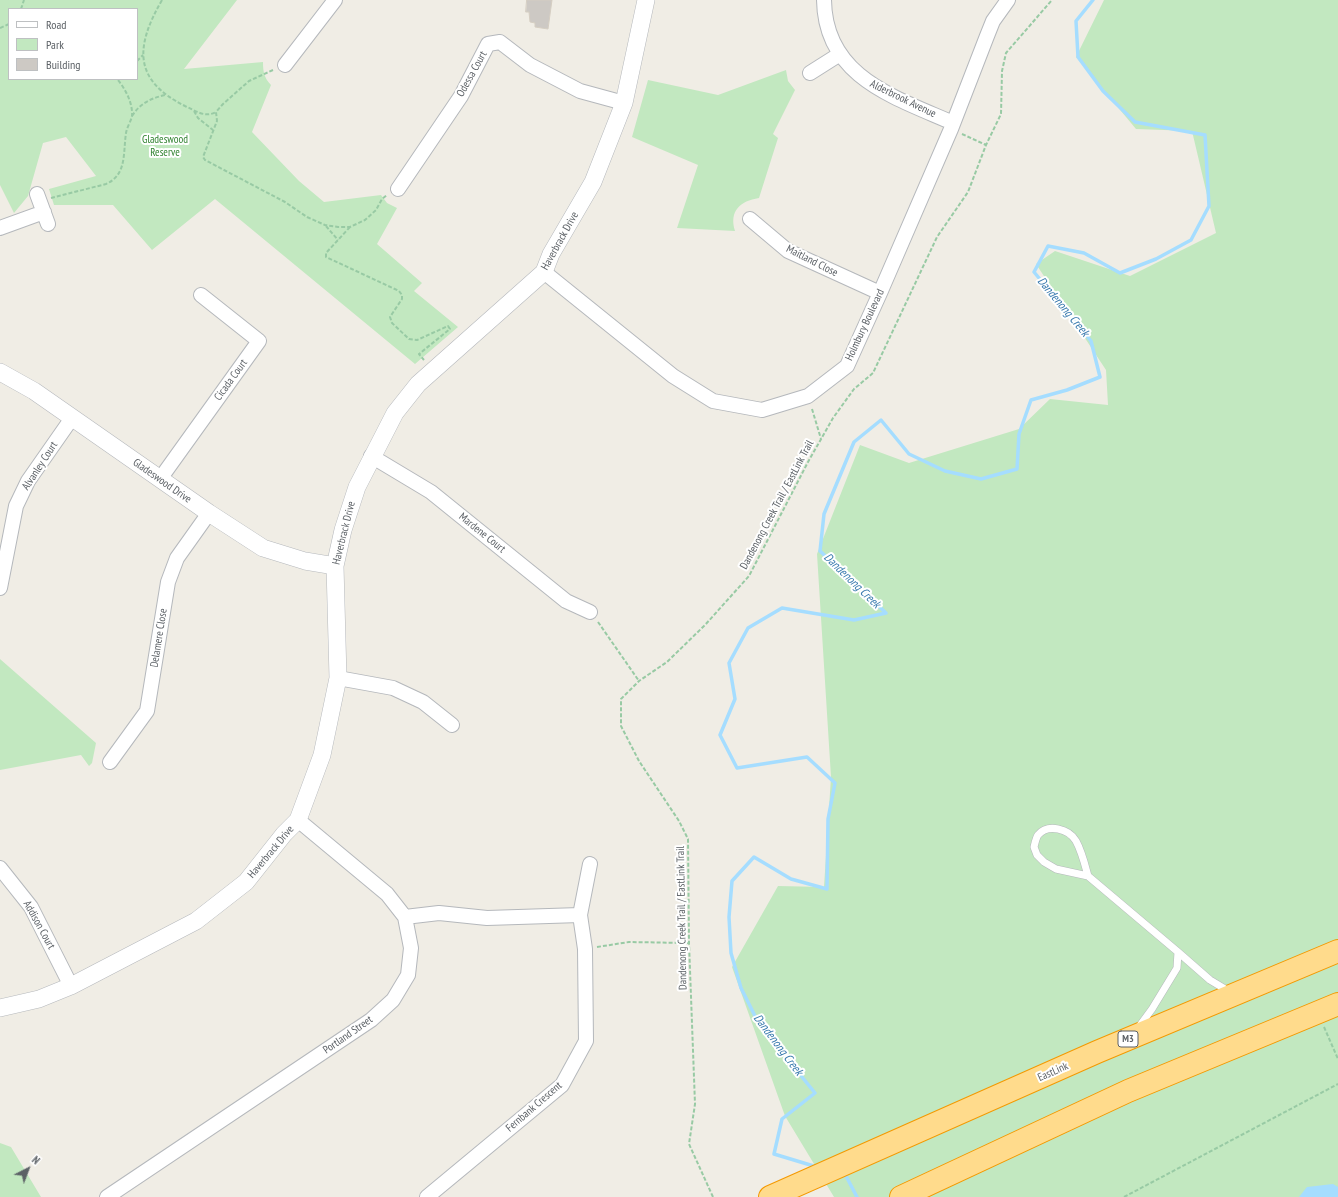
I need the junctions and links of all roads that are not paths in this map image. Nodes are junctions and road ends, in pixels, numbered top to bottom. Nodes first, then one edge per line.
1 (336, 0) edge
2 (646, 0) edge
3 (824, 0) edge
4 (1008, 0) edge
5 (840, 54) junction
6 (285, 64) road end
7 (810, 72) dead end
8 (624, 103) junction
9 (952, 126) junction
10 (398, 189) road end
11 (42, 208) road end
12 (750, 220) dead end
13 (0, 228) edge
14 (544, 272) junction
15 (880, 293) junction
16 (201, 295) dead end
17 (0, 372) edge
18 (72, 418) junction
19 (371, 456) junction
20 (160, 479) junction
21 (209, 513) junction
22 (335, 566) junction
23 (0, 588) edge
24 (590, 612) road end
25 (338, 678) junction
26 (452, 725) dead end
27 (110, 762) dead end
28 (298, 820) junction
29 (590, 864) dead end
30 (0, 868) edge
31 (1088, 876) junction
32 (580, 915) junction
33 (405, 917) junction
34 (1338, 951) edge
35 (1178, 952) junction
36 (71, 986) junction
37 (1234, 995) junction
38 (0, 1008) edge
39 (1328, 1008) edge
40 (1129, 1039) junction
41 (107, 1197) edge
42 (427, 1197) edge
43 (770, 1197) edge
44 (901, 1197) edge

1 - 6 street
2 - 8 street, Haverbrack Drive
3 - 5 street, Alderbrook Avenue
4 - 9 street, Holmbury Boulevard
5 - 7 street
5 - 9 street, Alderbrook Avenue
8 - 10 street, Odessa Court
8 - 14 street, Haverbrack Drive
9 - 15 street, Holmbury Boulevard
11 - 13 street
12 - 15 street, Maitland Close
14 - 15 street, Holmbury Boulevard
14 - 19 street, Haverbrack Drive
16 - 20 street, Cicada Court
17 - 18 street, Gladeswood Drive
18 - 20 street, Gladeswood Drive
18 - 23 street, Alvanley Court
19 - 22 street, Haverbrack Drive
19 - 24 street, Mardene Court
20 - 21 street, Gladeswood Drive
21 - 22 street, Gladeswood Drive
21 - 27 street, Delamere Close
22 - 25 street, Haverbrack Drive
25 - 26 street
25 - 28 street, Haverbrack Drive
28 - 33 street, Portland Street
28 - 36 street, Haverbrack Drive
29 - 32 street, Fernbank Crescent
30 - 36 street, Addison Court
31 - 31 lane
31 - 35 lane
32 - 33 street
32 - 42 street, Fernbank Crescent
33 - 41 street, Portland Street
34 - 37 highway, EastLink / M3
35 - 37 lane
35 - 40 lane
36 - 38 street, Haverbrack Drive
37 - 40 highway, EastLink / M3
39 - 44 highway
40 - 43 highway, EastLink / M3

